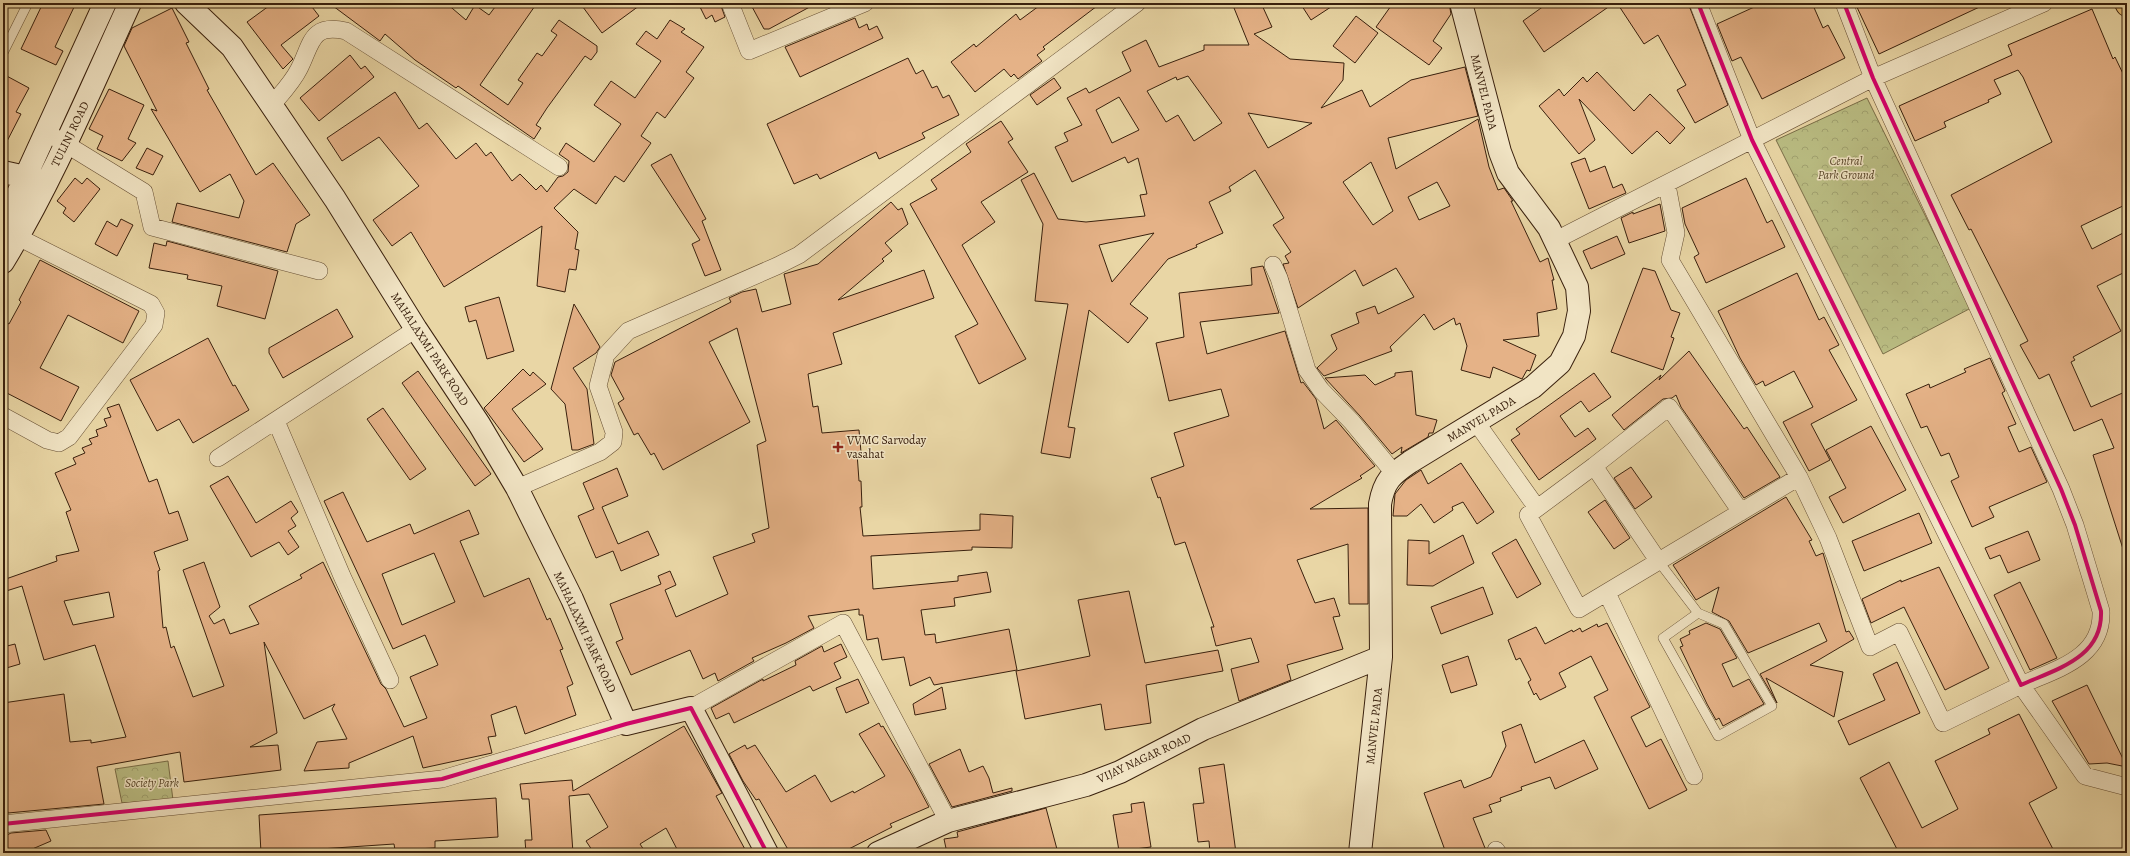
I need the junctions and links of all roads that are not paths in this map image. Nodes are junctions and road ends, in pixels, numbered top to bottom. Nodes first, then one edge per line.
1 (28, 3) edge
2 (105, 3) edge
3 (130, 3) edge
4 (186, 3) edge
5 (730, 3) edge
6 (865, 3) edge
7 (1137, 3) edge
8 (1461, 3) edge
9 (1698, 3) edge
10 (1844, 3) edge
11 (2044, 3) edge
12 (3, 53) edge
13 (1873, 78) junction
14 (271, 106) junction
15 (47, 132) junction
16 (1752, 140) junction
17 (66, 144) junction
18 (559, 167) dead end
19 (3, 172) edge
20 (1667, 185) junction
21 (26, 188) edge
22 (8, 231) edge
23 (1556, 240) junction
24 (3, 262) edge
25 (1272, 265) dead end
26 (319, 271) dead end
27 (416, 329) junction
28 (3, 416) edge
29 (276, 421) junction
30 (1476, 422) junction
31 (218, 458) dead end
32 (1594, 466) junction
33 (1394, 472) junction
34 (1799, 477) junction
35 (517, 488) junction
36 (1537, 508) junction
37 (1741, 512) junction
38 (1659, 562) junction
39 (1607, 593) junction
40 (1698, 613) junction
41 (1382, 657) junction
42 (390, 680) dead end
43 (2021, 685) junction
44 (691, 708) junction
45 (626, 724) junction
46 (1694, 776) dead end
47 (2127, 787) edge
48 (948, 821) junction
49 (3, 824) edge
50 (768, 853) edge
51 (878, 853) edge
52 (1360, 853) edge

1 - 12 lane
2 - 15 street, TULINJ ROAD
3 - 17 street, TULINJ ROAD
4 - 14 street, MAHALAXMI PARK ROAD
5 - 6 street
7 - 35 street
8 - 23 street, MANVEL PADA
9 - 16 street
10 - 13 street
11 - 13 street
13 - 16 street
13 - 43 street
14 - 18 street
14 - 27 street, MAHALAXMI PARK ROAD
15 - 17 street
15 - 21 street, TULINJ ROAD
16 - 20 street
16 - 43 street
17 - 21 street, TULINJ ROAD
17 - 26 street
19 - 21 street
20 - 23 street
20 - 34 street
21 - 22 street, TULINJ ROAD
22 - 24 street, TULINJ ROAD
22 - 28 street
23 - 30 street, MANVEL PADA
25 - 33 street
27 - 29 street
27 - 35 street, MAHALAXMI PARK ROAD
29 - 31 street
29 - 42 street
30 - 33 street, MANVEL PADA
30 - 36 street
32 - 36 street
32 - 37 street
32 - 38 street
33 - 41 street, MANVEL PADA
34 - 37 street
34 - 43 street
35 - 45 street, MAHALAXMI PARK ROAD
36 - 39 street
37 - 38 street
38 - 39 street
38 - 40 lane
39 - 46 street
40 - 40 lane
41 - 48 street, VIJAY NAGAR ROAD
41 - 52 street, MANVEL PADA
43 - 47 street
44 - 45 street
44 - 48 street
44 - 50 street
45 - 49 street
48 - 51 street, VIJAY NAGAR ROAD

